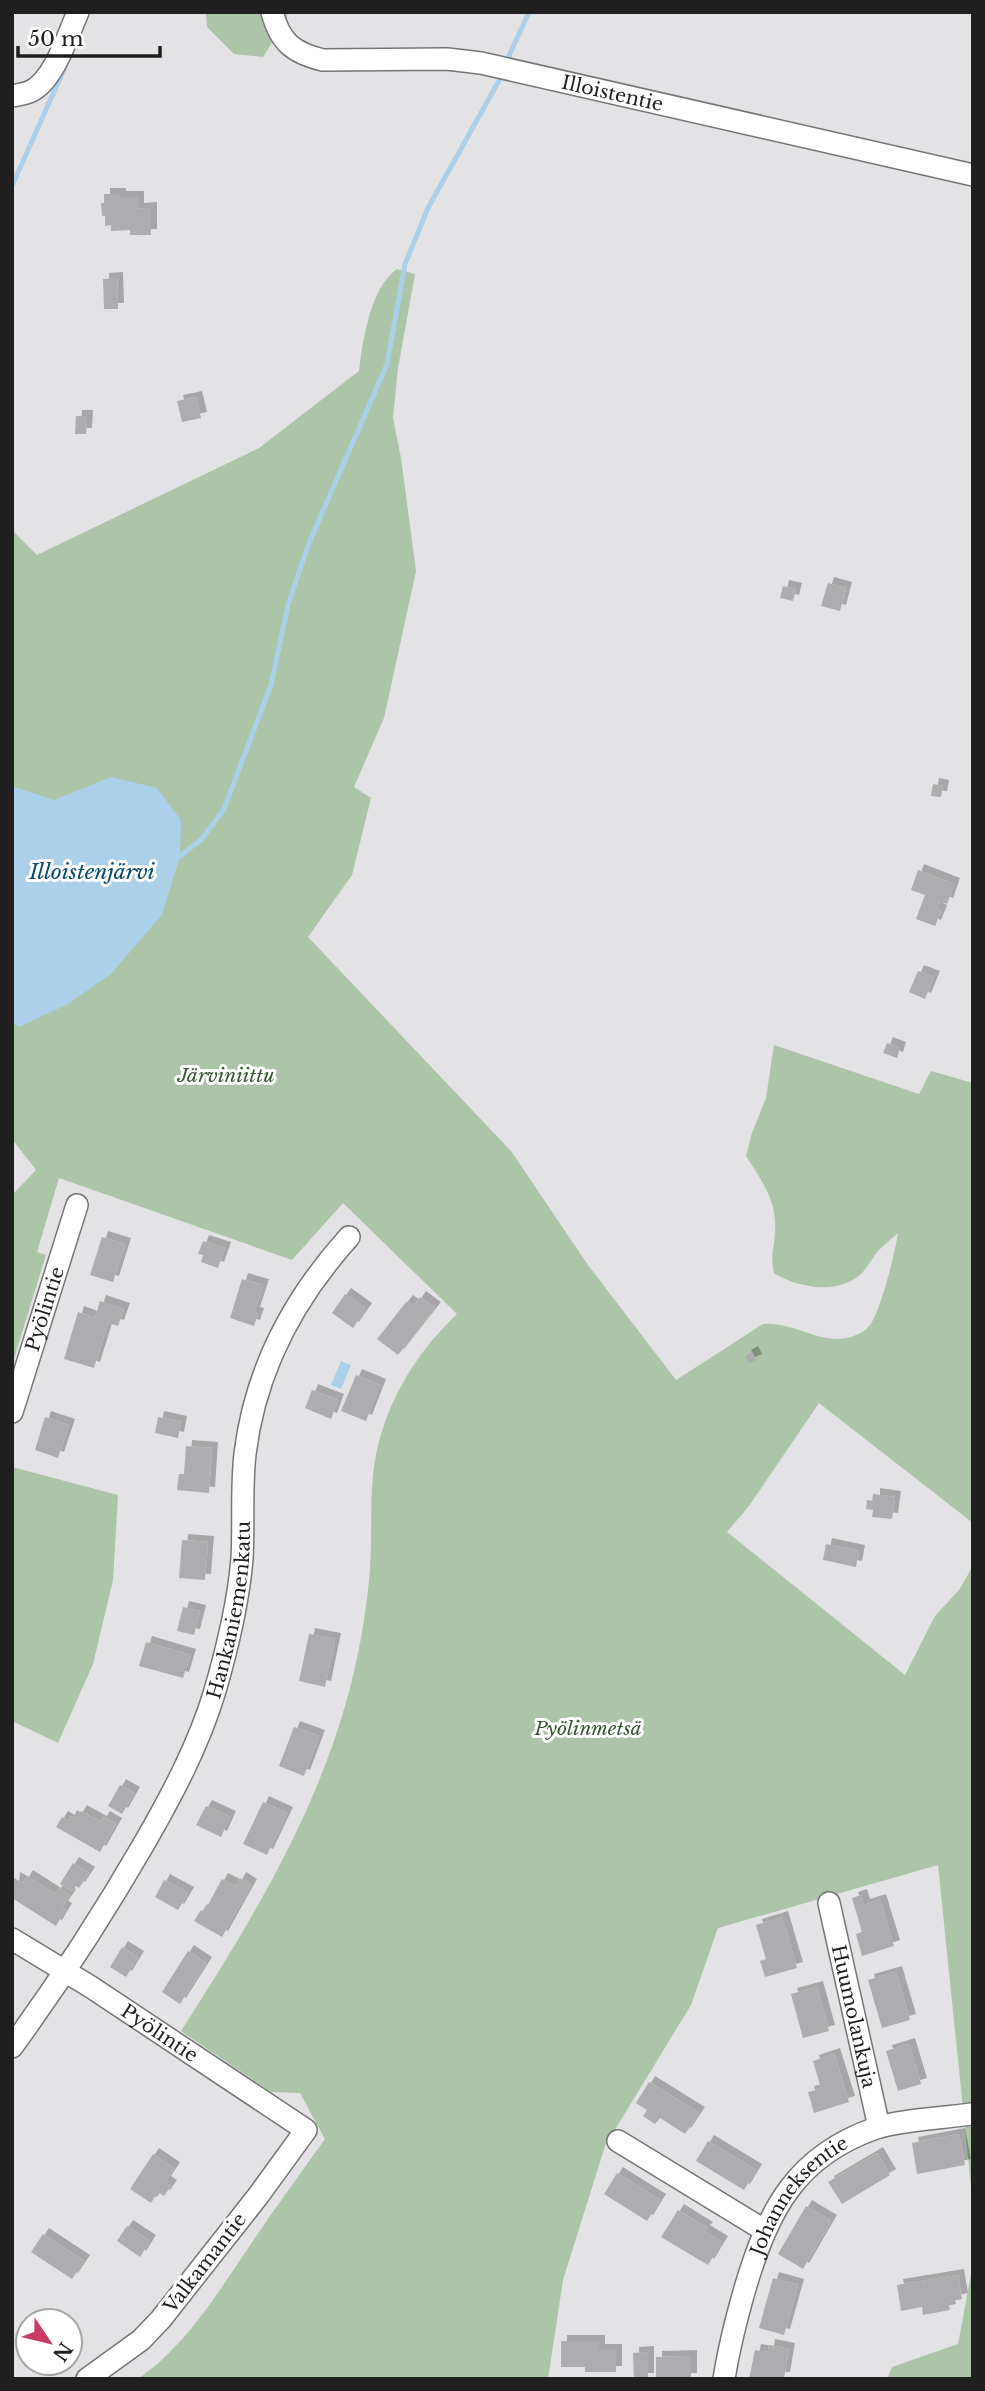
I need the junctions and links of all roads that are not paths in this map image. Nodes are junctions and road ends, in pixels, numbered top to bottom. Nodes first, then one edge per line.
1 (78, 12) edge
2 (272, 12) edge
3 (12, 96) edge
4 (973, 175) edge
5 (77, 1205) dead end
6 (349, 1237) dead end
7 (12, 1412) edge
8 (829, 1903) dead end
9 (12, 1939) edge
10 (65, 1973) junction
11 (12, 2047) edge
12 (971, 2114) dead end
13 (879, 2127) junction
14 (306, 2130) joint
15 (618, 2141) dead end
16 (764, 2231) junction
17 (87, 2379) edge
18 (724, 2379) edge

1 - 3 street
2 - 4 street, Illoistentie
5 - 7 street, Pyölintie
6 - 10 street, Hankaniemenkatu
8 - 13 street, Huumolankuja
9 - 10 street, Pyölintie
10 - 11 street, Hankaniemenkatu
10 - 14 street, Pyölintie
12 - 13 street, Johanneksentie
13 - 16 street, Johanneksentie
14 - 17 street, Valkamantie
15 - 16 street
16 - 18 street, Johanneksentie

